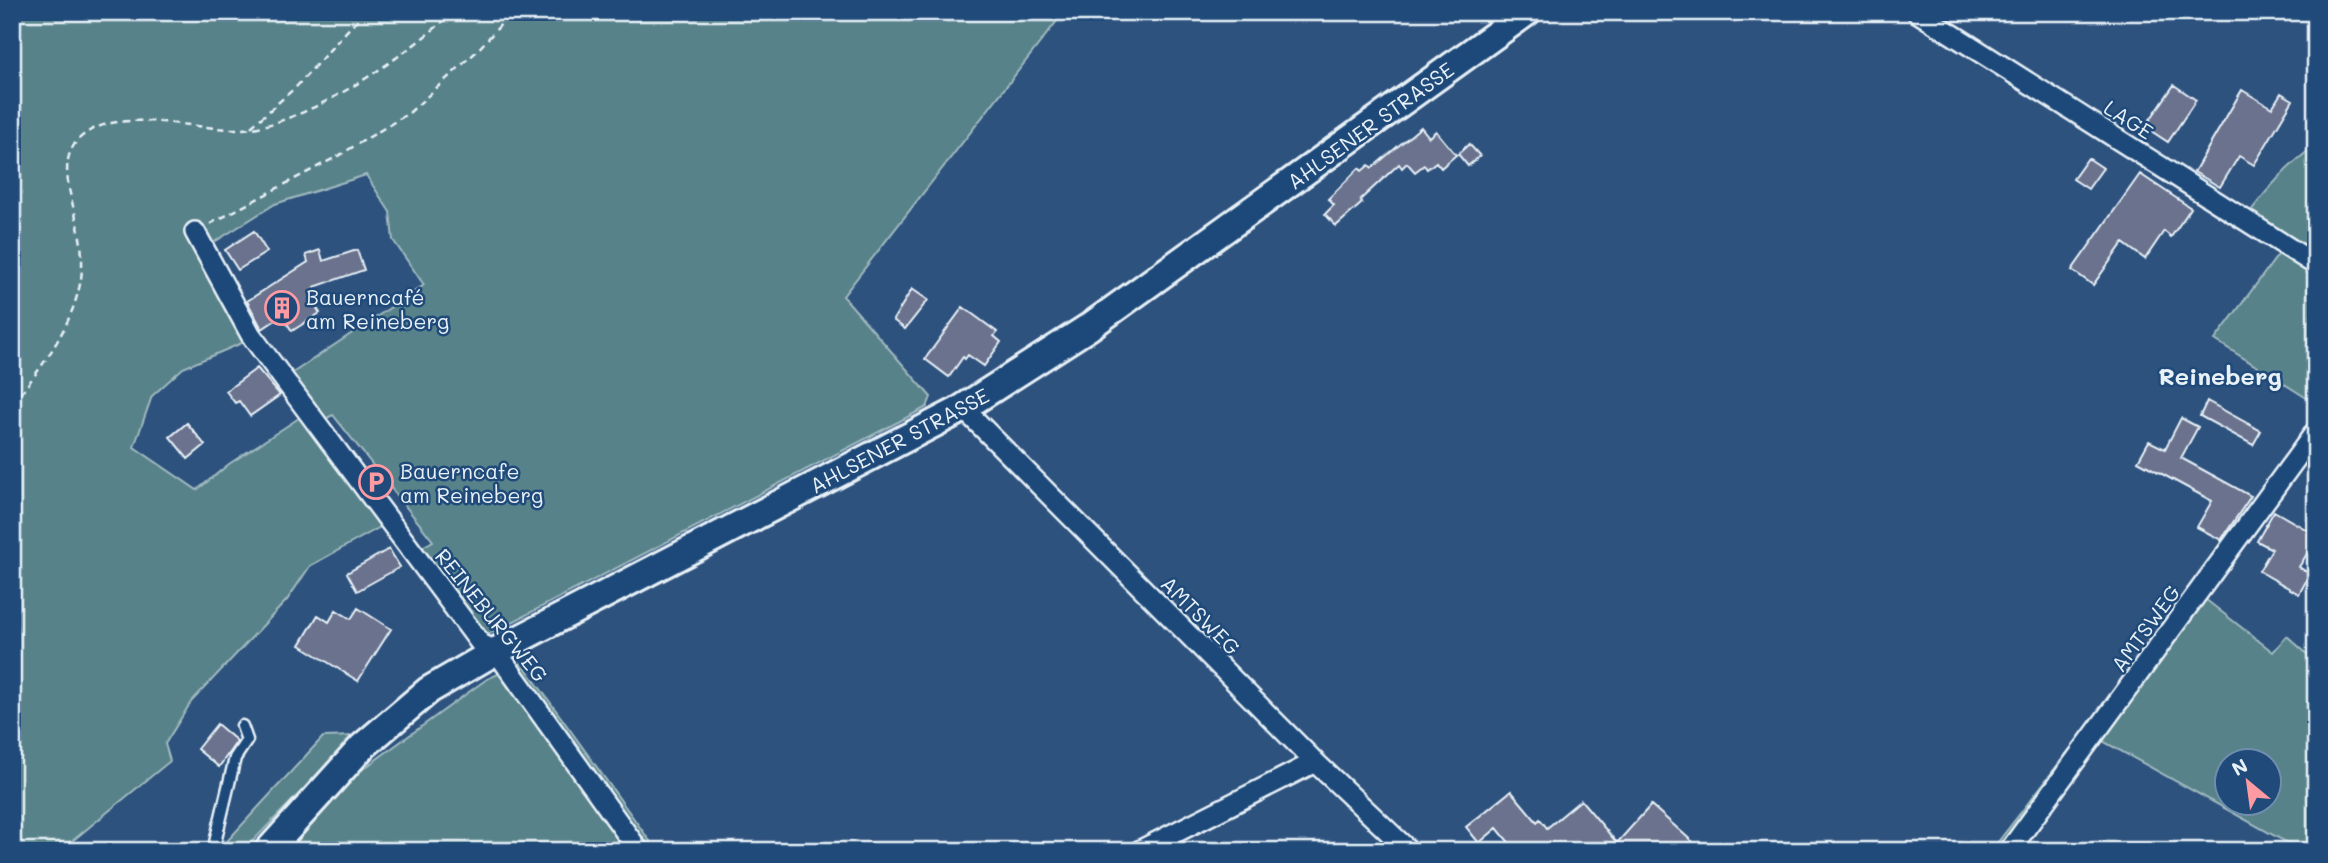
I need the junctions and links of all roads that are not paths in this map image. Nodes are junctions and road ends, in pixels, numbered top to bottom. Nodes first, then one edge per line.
1 (1527, 12) edge
2 (1917, 12) edge
3 (195, 232) road end
4 (2316, 265) edge
5 (963, 408) junction
6 (2316, 431) edge
7 (496, 651) junction
8 (242, 726) dead end
9 (1315, 762) junction
10 (213, 851) edge
11 (268, 851) edge
12 (639, 851) edge
13 (1139, 851) edge
14 (1409, 851) edge
15 (2009, 851) edge

1 - 5 main road, AHLSENER STRASSE
2 - 4 street, LAGE
3 - 7 street, REINEBURGWEG
5 - 7 main road, AHLSENER STRASSE
5 - 9 street, AMTSWEG
6 - 15 street, AMTSWEG
7 - 11 main road, AHLSENER STRASSE
7 - 12 street, REINEBURGWEG
8 - 10 lane
9 - 13 street
9 - 14 street, AMTSWEG

